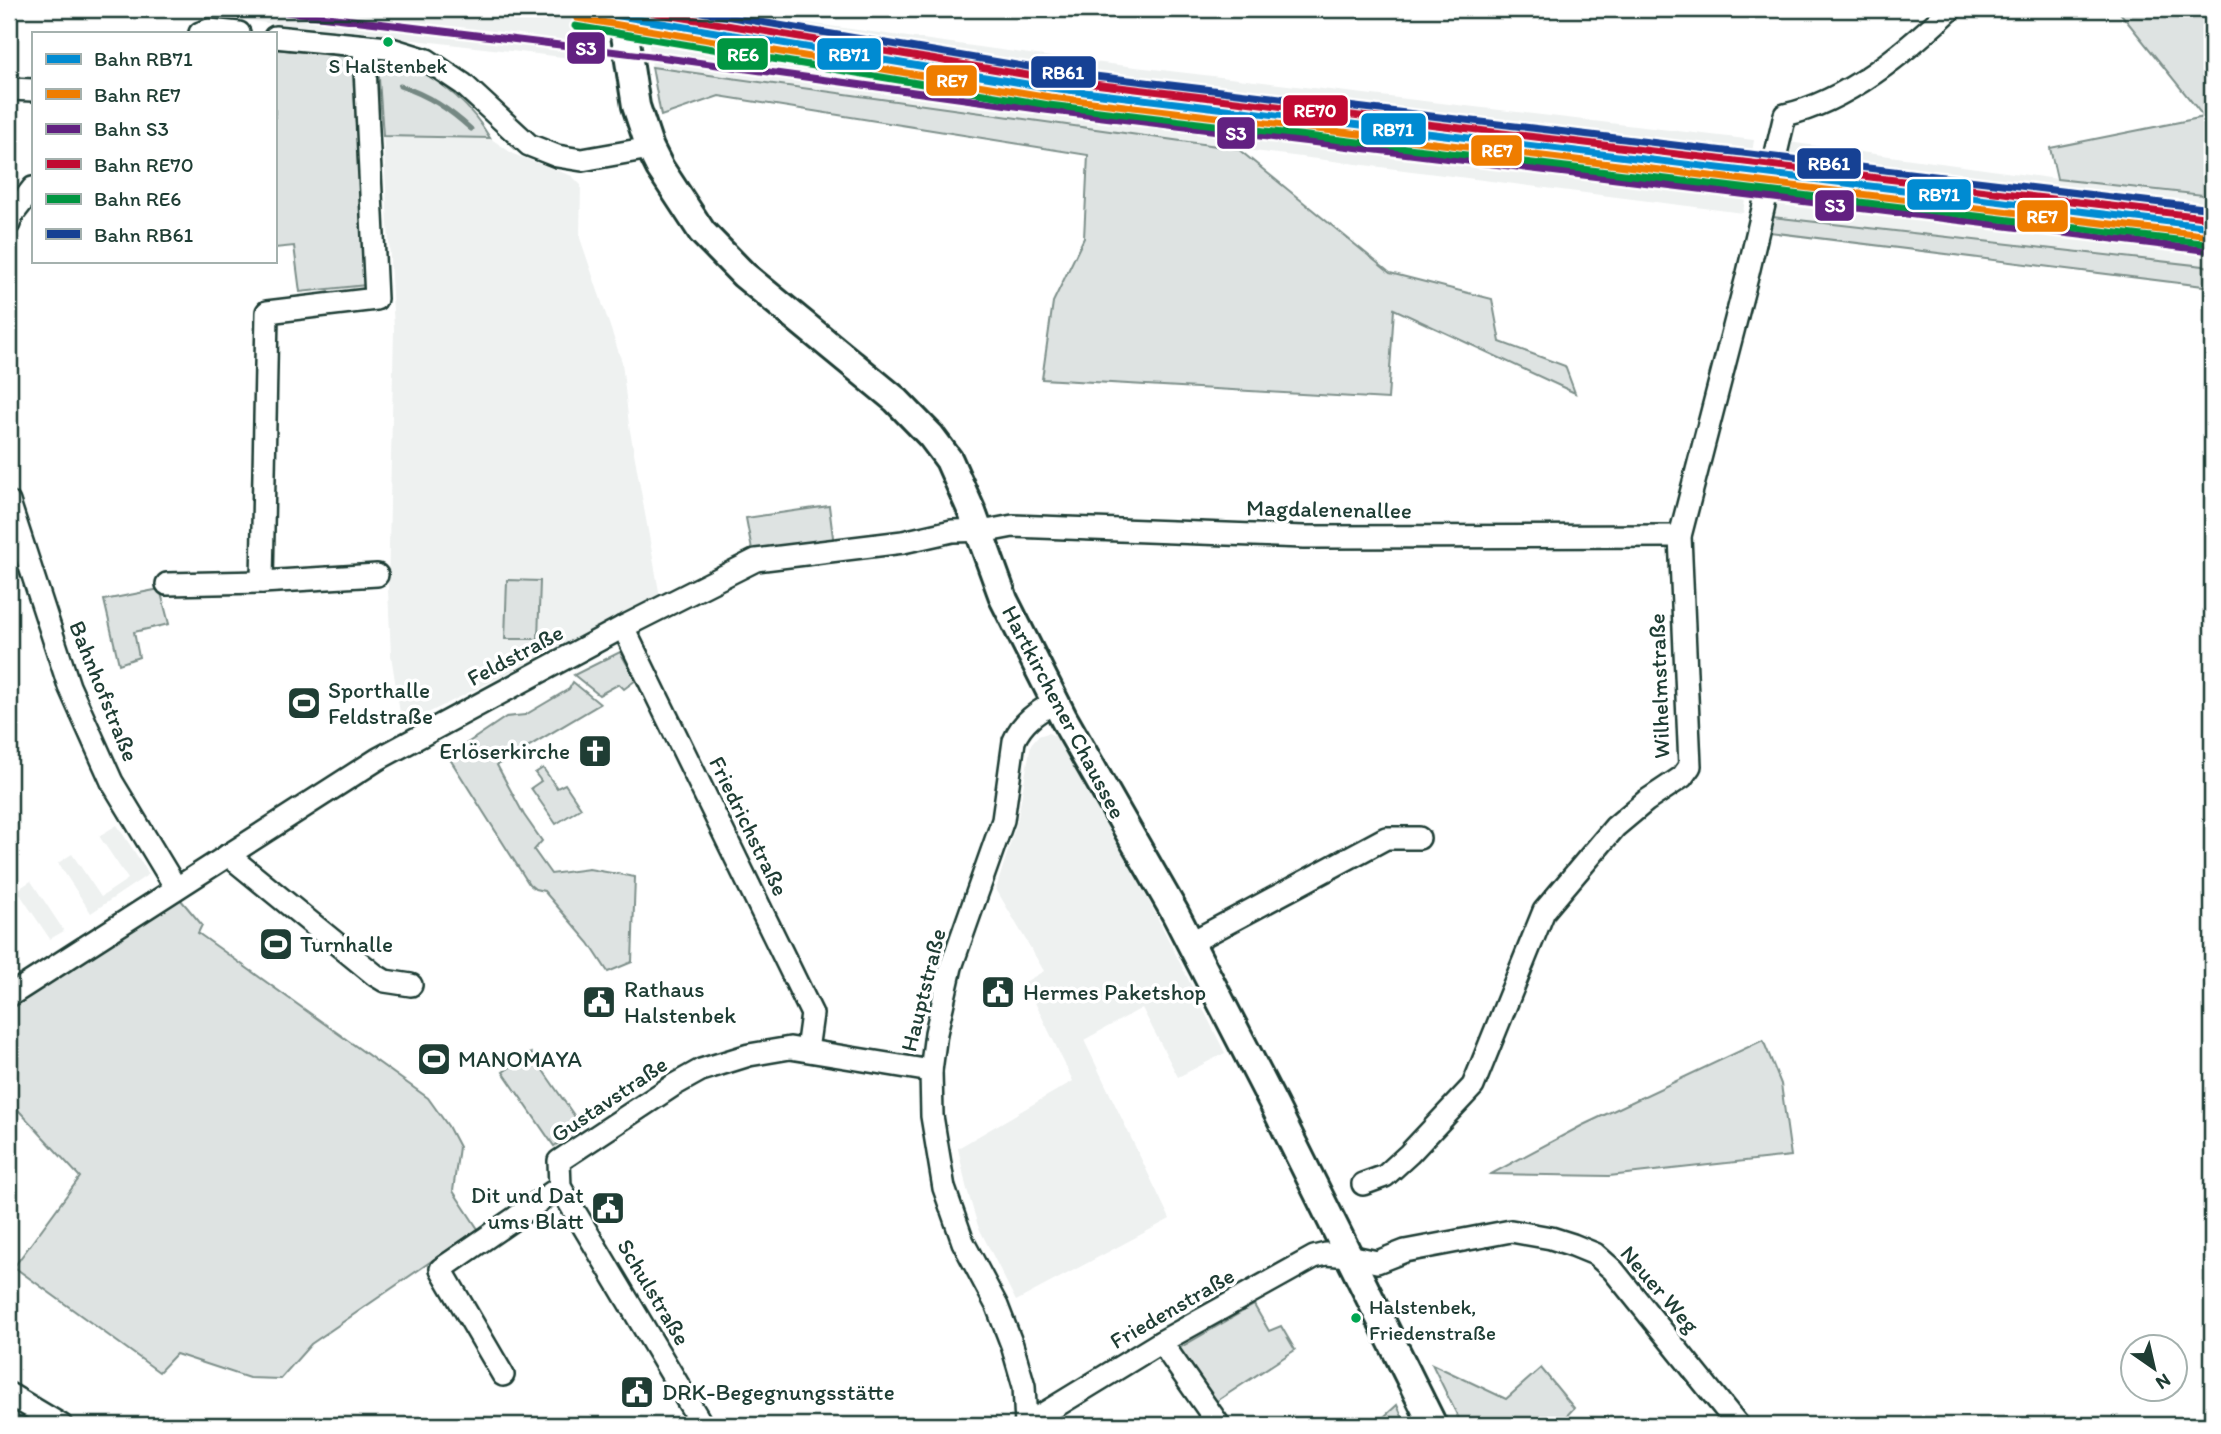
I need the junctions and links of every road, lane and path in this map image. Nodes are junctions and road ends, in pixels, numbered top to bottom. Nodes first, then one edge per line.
1 (621, 9) edge
2 (1951, 9) edge
3 (203, 32) edge
4 (229, 32) edge
5 (276, 37) edge
6 (364, 46) junction
7 (9, 89) edge
8 (32, 90) edge
9 (650, 148) junction
10 (32, 189) edge
11 (9, 224) edge
12 (9, 502) edge
13 (970, 531) junction
14 (1680, 536) junction
15 (377, 575) dead end
16 (262, 582) junction
17 (167, 584) dead end
18 (623, 627) junction
19 (1055, 702) junction
20 (1419, 838) dead end
21 (228, 855) junction
22 (176, 888) junction
23 (1189, 943) junction
24 (411, 985) dead end
25 (9, 996) edge
26 (807, 1051) junction
27 (931, 1070) junction
28 (1363, 1184) dead end
29 (560, 1187) junction
30 (1349, 1256) junction
31 (1161, 1342) junction
32 (503, 1375) dead end
33 (9, 1394) edge
34 (61, 1425) edge
35 (702, 1425) edge
36 (1026, 1425) edge
37 (1219, 1425) edge
38 (1433, 1425) edge
39 (1738, 1425) edge

1 - 9 main road, Hartkirchener Chaussee
2 - 14 street, Wilhelmstraße
3 - 4 street
5 - 6 street
6 - 9 street
6 - 16 street
7 - 8 street
9 - 13 main road, Hartkirchener Chaussee
10 - 11 street
12 - 22 street, Bahnhofstraße
13 - 14 street, Magdalenenallee
13 - 18 street, Feldstraße
13 - 19 main road, Hartkirchener Chaussee
14 - 28 street, Wilhelmstraße
15 - 16 street
16 - 17 street
18 - 21 street, Feldstraße
18 - 26 street, Friedrichstraße
19 - 23 main road, Hartkirchener Chaussee
19 - 27 street, Hauptstraße
20 - 23 street
21 - 22 street, Feldstraße
21 - 24 street
22 - 25 street, Feldstraße
23 - 30 main road, Hartkirchener Chaussee
26 - 27 street, Gustavstraße
26 - 29 street, Gustavstraße
27 - 36 street, Hauptstraße
29 - 32 street
29 - 35 street, Schulstraße
30 - 31 street, Friedenstraße
30 - 38 main road, Hartkirchener Chaussee
30 - 39 street, Neuer Weg
31 - 36 street, Friedenstraße
31 - 37 street
33 - 34 street

